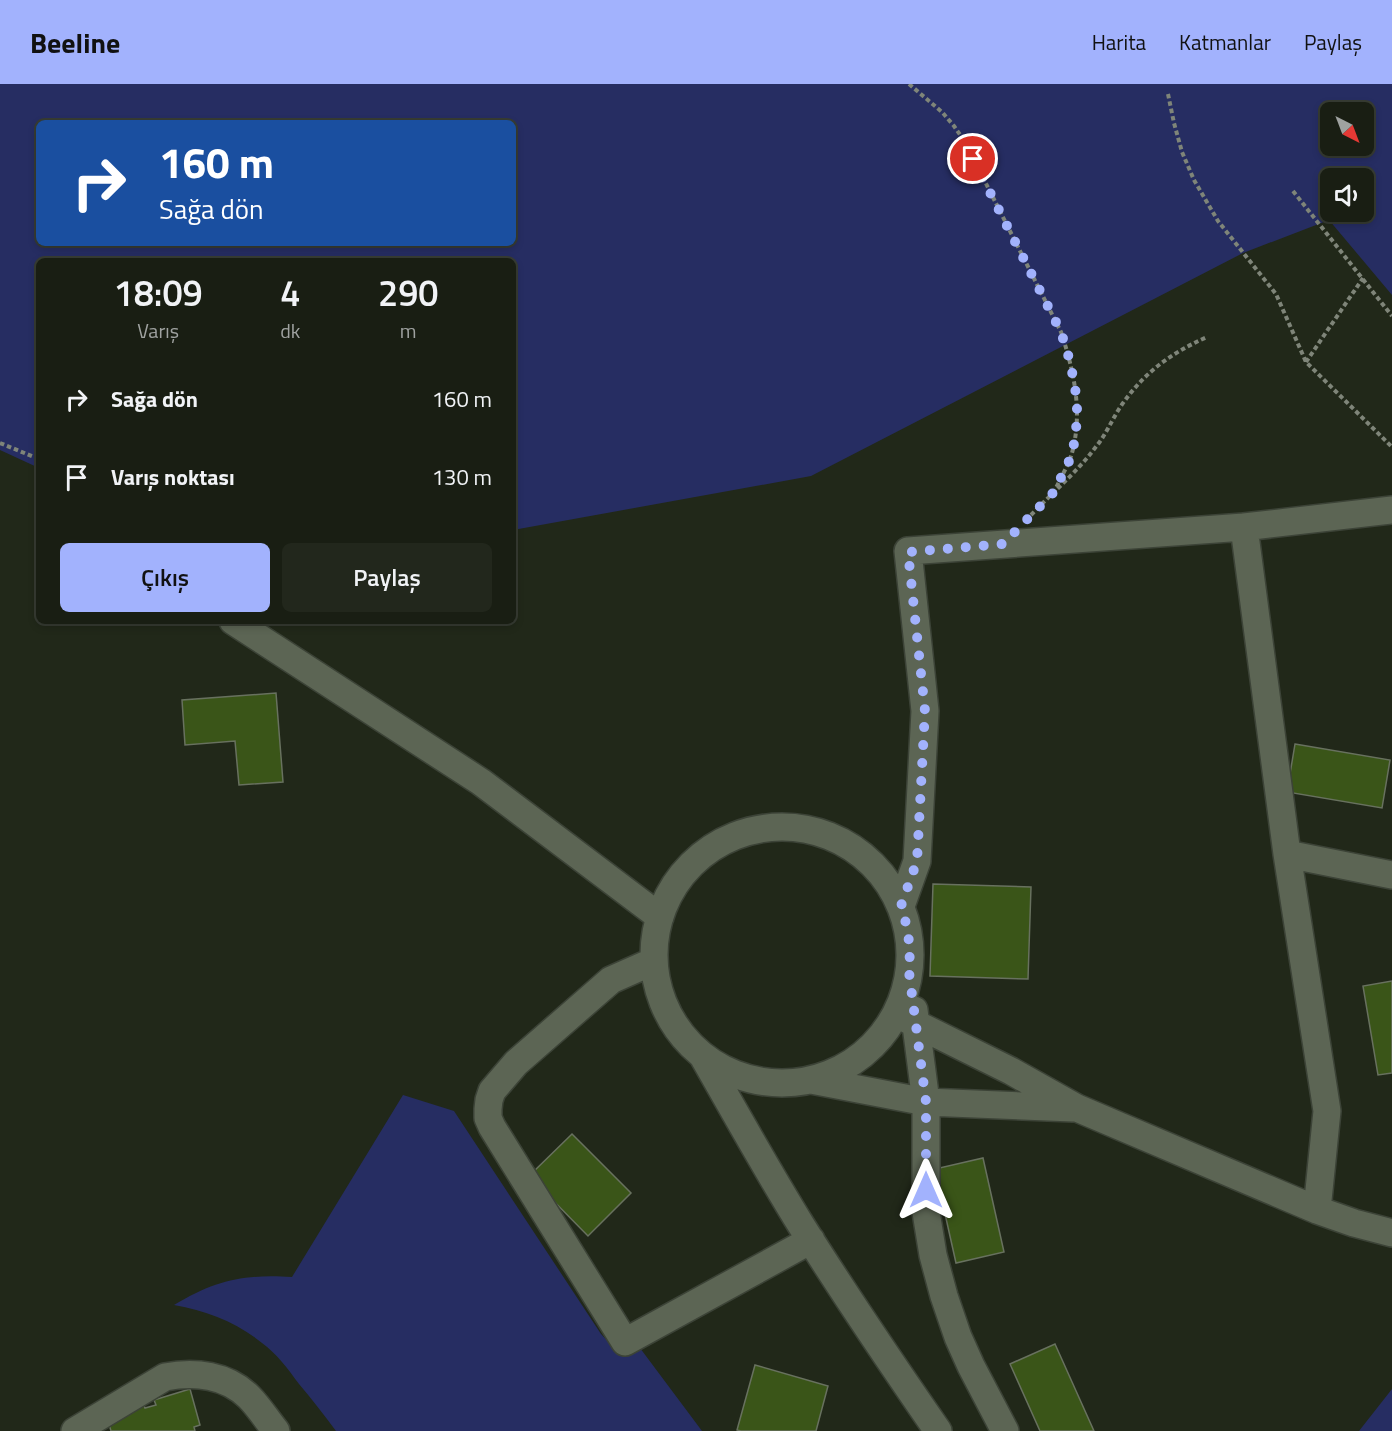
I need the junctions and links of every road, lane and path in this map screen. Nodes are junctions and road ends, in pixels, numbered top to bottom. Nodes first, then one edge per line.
1 (909, 84) edge
2 (1168, 94) dead end
3 (1293, 191) dead end
4 (1363, 278) junction
5 (1392, 315) edge
6 (1207, 337) dead end
7 (1306, 362) junction
8 (0, 443) edge
9 (1392, 447) edge
10 (36, 458) edge
11 (1054, 492) junction
12 (1392, 510) edge
13 (1244, 527) junction
14 (1003, 544) junction
15 (238, 624) edge
16 (1287, 854) junction
17 (1392, 875) edge
18 (901, 906) junction
19 (660, 917) junction
20 (654, 961) junction
21 (906, 1019) junction
22 (704, 1057) junction
23 (810, 1080) junction
24 (926, 1102) junction
25 (1077, 1108) junction
26 (1317, 1210) junction
27 (1392, 1233) edge
28 (811, 1240) junction
29 (75, 1431) edge
30 (276, 1431) edge
31 (938, 1431) edge
32 (1005, 1431) edge

1 - 11 path
2 - 7 path
3 - 4 path
4 - 5 path
4 - 7 path
6 - 11 path
7 - 9 path
8 - 10 path
11 - 14 path
12 - 13 street
13 - 14 street
13 - 16 street
14 - 18 street
15 - 19 street
16 - 17 street
16 - 26 street
18 - 19 street
18 - 21 street
19 - 20 street
20 - 22 street
20 - 28 street
21 - 23 street
21 - 24 street
21 - 25 street
22 - 23 street
22 - 28 street
23 - 24 street
24 - 25 street
24 - 32 street
25 - 26 street
26 - 27 street
28 - 31 street
29 - 30 street

